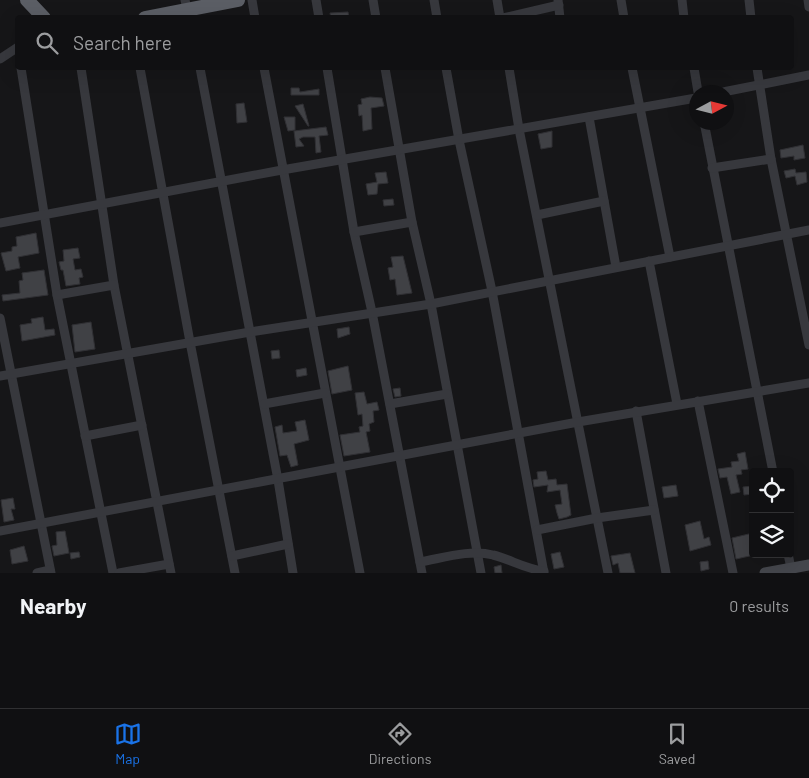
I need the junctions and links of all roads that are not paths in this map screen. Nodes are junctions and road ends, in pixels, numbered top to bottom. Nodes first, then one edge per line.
1 (27, 0) edge
2 (238, 0) edge
3 (252, 0) edge
4 (316, 0) edge
5 (373, 0) edge
6 (434, 0) edge
7 (497, 0) edge
8 (621, 0) edge
9 (682, 0) edge
10 (749, 0) edge
11 (808, 0) edge
12 (558, 3) edge
13 (809, 7) edge
14 (187, 9) edge
15 (41, 15) edge
16 (159, 15) edge
17 (254, 15) edge
18 (318, 15) edge
19 (376, 15) edge
20 (436, 15) edge
21 (500, 15) edge
22 (512, 15) edge
23 (624, 15) edge
24 (684, 15) edge
25 (751, 15) edge
26 (15, 49) edge
27 (0, 59) edge
28 (21, 70) edge
29 (81, 70) edge
30 (140, 70) edge
31 (200, 70) edge
32 (264, 70) edge
33 (327, 70) edge
34 (385, 70) edge
35 (446, 70) edge
36 (509, 70) edge
37 (632, 70) edge
38 (694, 70) edge
39 (758, 70) edge
40 (809, 76) edge
41 (697, 85) edge
42 (760, 85) junction
43 (734, 90) edge
44 (689, 99) edge
45 (639, 108) junction
46 (589, 117) junction
47 (519, 129) junction
48 (705, 130) edge
49 (459, 140) junction
50 (399, 151) junction
51 (771, 159) junction
52 (342, 160) junction
53 (712, 168) junction
54 (282, 170) junction
55 (222, 182) junction
56 (163, 193) junction
57 (604, 201) junction
58 (101, 203) junction
59 (43, 214) junction
60 (537, 215) junction
61 (412, 222) junction
62 (0, 223) edge
63 (809, 230) edge
64 (354, 232) junction
65 (786, 234) junction
66 (727, 246) junction
67 (670, 257) junction
68 (649, 261) junction
69 (616, 267) junction
70 (551, 279) junction
71 (114, 286) junction
72 (492, 291) junction
73 (809, 293) edge
74 (57, 295) junction
75 (799, 295) junction
76 (431, 304) junction
77 (372, 312) junction
78 (0, 318) edge
79 (312, 321) junction
80 (250, 332) junction
81 (190, 342) junction
82 (809, 345) edge
83 (127, 354) junction
84 (70, 364) junction
85 (11, 374) junction
86 (0, 376) edge
87 (809, 383) edge
88 (756, 391) junction
89 (325, 393) junction
90 (447, 394) junction
91 (698, 400) junction
92 (264, 404) junction
93 (390, 404) junction
94 (677, 404) junction
95 (636, 411) junction
96 (578, 422) junction
97 (142, 425) junction
98 (517, 434) junction
99 (85, 436) junction
100 (456, 446) junction
101 (398, 456) junction
102 (340, 468) junction
103 (772, 468) edge
104 (278, 480) junction
105 (218, 490) junction
106 (157, 500) junction
107 (654, 510) junction
108 (101, 512) junction
109 (597, 518) junction
110 (42, 522) junction
111 (537, 530) junction
112 (0, 531) edge
113 (288, 544) junction
114 (477, 553) junction
115 (232, 556) junction
116 (789, 558) edge
117 (420, 562) junction
118 (809, 565) edge
119 (170, 568) edge
120 (791, 568) junction
121 (51, 572) edge
122 (544, 572) edge
123 (37, 573) edge
124 (113, 573) edge
125 (119, 573) edge
126 (235, 573) edge
127 (293, 573) edge
128 (360, 573) edge
129 (422, 573) edge
130 (481, 573) edge
131 (608, 573) edge
132 (666, 573) edge
133 (733, 573) edge
134 (766, 573) edge

1 - 15 highway
2 - 14 highway
3 - 17 street
4 - 18 street
5 - 19 street
6 - 20 street
7 - 21 street
8 - 23 street
9 - 24 street
10 - 25 street
11 - 13 street
12 - 22 street
14 - 16 highway
26 - 27 street
28 - 59 street
29 - 58 street
30 - 56 street
31 - 55 street
32 - 54 street
33 - 52 street
34 - 50 street
35 - 49 street
36 - 47 street
37 - 45 street
38 - 41 street
39 - 42 street
40 - 42 street
42 - 43 street
42 - 51 street
44 - 45 street
45 - 46 street
45 - 67 street
46 - 47 street
46 - 57 street
47 - 49 street
47 - 60 street
48 - 53 street
49 - 50 street
49 - 72 street
50 - 52 street
50 - 61 street
51 - 53 street
51 - 65 street
52 - 54 street
52 - 64 street
53 - 66 street
54 - 55 street
54 - 79 street
55 - 56 street
55 - 80 street
56 - 58 street
56 - 81 street
57 - 60 street
57 - 69 street
58 - 59 street
58 - 71 street
59 - 62 street
59 - 74 street
60 - 70 street
61 - 64 street
61 - 76 street
63 - 65 street
64 - 77 street
65 - 66 street
65 - 75 street
66 - 67 street
66 - 88 street
67 - 68 street
68 - 69 street
68 - 94 street
69 - 70 street
70 - 72 street
70 - 96 street
71 - 74 street
71 - 83 street
72 - 76 street
72 - 98 street
73 - 75 street
74 - 84 street
75 - 82 street
76 - 77 street
76 - 90 street
77 - 79 street
77 - 93 street
78 - 85 street
79 - 80 street
79 - 89 street
80 - 81 street
80 - 92 street
81 - 83 street
81 - 105 street
83 - 84 street
83 - 97 street
84 - 85 street
84 - 99 street
85 - 86 street
85 - 110 street
87 - 88 street
88 - 91 street
88 - 103 street
89 - 92 street
89 - 102 street
90 - 93 street
90 - 100 street
91 - 94 street
91 - 133 street
92 - 104 street
93 - 101 street
94 - 95 street
95 - 96 street
95 - 107 street
96 - 98 street
96 - 109 street
97 - 99 street
97 - 106 street
98 - 100 street
98 - 111 street
99 - 108 street
100 - 101 street
100 - 114 street
101 - 102 street
101 - 117 street
102 - 104 street
102 - 128 street
104 - 105 street
104 - 113 street
105 - 106 street
105 - 115 street
106 - 108 street
106 - 119 street
107 - 109 street
107 - 132 street
108 - 110 street
108 - 124 street
109 - 111 street
109 - 131 street
110 - 112 street
110 - 121 street
111 - 122 street
113 - 115 street
113 - 127 street
114 - 117 street
114 - 122 street
114 - 130 street
115 - 126 street
116 - 120 street
117 - 129 street
118 - 120 main road
119 - 125 street
120 - 134 main road
121 - 123 street

